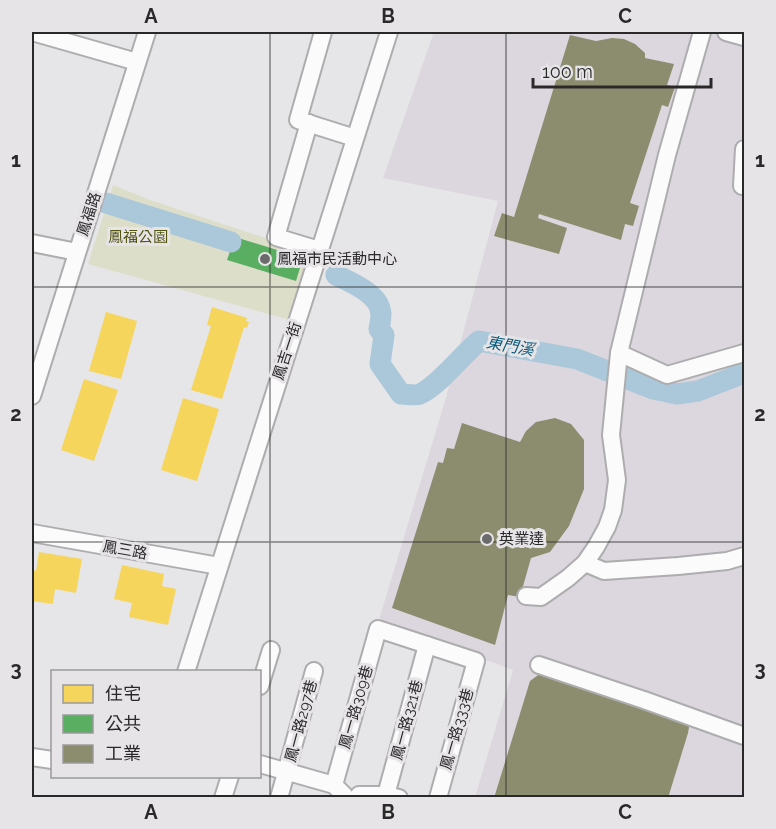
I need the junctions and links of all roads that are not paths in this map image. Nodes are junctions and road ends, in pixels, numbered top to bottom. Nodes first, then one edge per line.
1 (32, 32) edge
2 (147, 32) edge
3 (323, 32) edge
4 (389, 32) edge
5 (702, 32) edge
6 (726, 32) edge
7 (744, 37) edge
8 (138, 62) junction
9 (309, 123) junction
10 (355, 138) junction
11 (744, 149) edge
12 (742, 186) dead end
13 (32, 243) edge
14 (77, 252) junction
15 (319, 253) junction
16 (744, 353) edge
17 (619, 354) junction
18 (32, 396) edge
19 (32, 533) edge
20 (744, 556) edge
21 (585, 563) junction
22 (219, 566) junction
23 (526, 596) dead end
24 (427, 645) junction
25 (271, 650) dead end
26 (539, 666) dead end
27 (187, 670) edge
28 (314, 671) dead end
29 (261, 683) edge
30 (744, 736) edge
31 (32, 757) edge
32 (51, 760) edge
33 (261, 764) edge
34 (287, 772) junction
35 (230, 778) edge
36 (349, 794) edge
37 (393, 796) edge
38 (223, 798) edge
39 (279, 798) edge
40 (438, 798) edge

1 - 8 street
2 - 8 street, 鳳福路
3 - 9 street
4 - 10 street, 鳳吉一街
5 - 17 street
6 - 7 street
8 - 14 street, 鳳福路
9 - 10 street
9 - 15 street
10 - 15 street, 鳳吉一街
11 - 12 street
13 - 14 street
14 - 18 street, 鳳福路
15 - 22 street, 鳳吉一街
16 - 17 street
17 - 21 street
19 - 22 street, 鳳三路
20 - 21 street
21 - 23 street
22 - 27 street, 鳳吉一街
24 - 36 street, 鳳一路309巷
24 - 37 street, 鳳一路321巷
24 - 40 street, 鳳一路333巷
25 - 29 street
26 - 30 street
28 - 34 street, 鳳一路297巷
31 - 32 street
33 - 34 street
34 - 36 street
34 - 39 street, 鳳一路297巷
35 - 38 street
36 - 37 street

